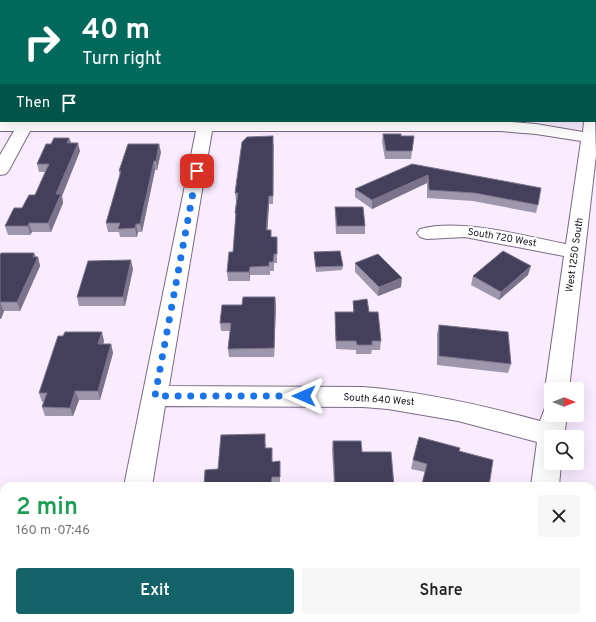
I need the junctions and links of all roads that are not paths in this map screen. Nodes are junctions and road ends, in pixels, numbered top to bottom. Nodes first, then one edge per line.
1 (0, 126) edge
2 (25, 126) junction
3 (205, 126) junction
4 (591, 129) edge
5 (0, 170) edge
6 (428, 233) dead end
7 (576, 252) junction
8 (558, 382) edge
9 (155, 396) junction
10 (552, 425) edge
11 (139, 482) edge
12 (545, 482) edge

1 - 2 street
2 - 3 street
2 - 5 street
3 - 4 street
3 - 9 street
4 - 7 street, West 1250 South
6 - 7 street, South 720 West
7 - 8 street, West 1250 South
9 - 10 street, South 640 West
9 - 11 street
10 - 12 street

